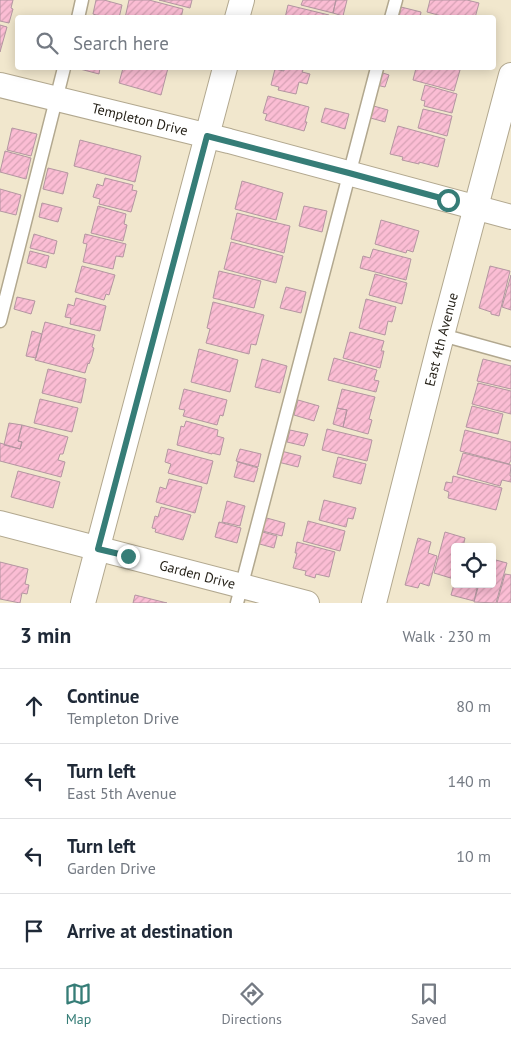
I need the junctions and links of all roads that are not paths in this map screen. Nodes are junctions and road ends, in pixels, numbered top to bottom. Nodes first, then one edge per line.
1 (82, 0) edge
2 (242, 0) edge
3 (396, 0) edge
4 (79, 15) edge
5 (239, 15) edge
6 (392, 15) edge
7 (63, 70) edge
8 (224, 70) edge
9 (376, 70) edge
10 (511, 75) edge
11 (0, 85) edge
12 (56, 98) junction
13 (207, 136) junction
14 (349, 173) junction
15 (477, 207) junction
16 (511, 216) edge
17 (0, 321) edge
18 (442, 335) junction
19 (511, 354) edge
20 (0, 523) edge
21 (98, 549) junction
22 (239, 594) edge
23 (83, 603) edge
24 (307, 603) edge
25 (374, 603) edge

1 - 4 lane
2 - 5 street
3 - 6 lane
7 - 12 lane
8 - 13 street
9 - 14 lane
10 - 15 street, East 4th Avenue
11 - 12 street, Templeton Drive
12 - 13 street, Templeton Drive
12 - 17 lane
13 - 14 street, Templeton Drive
13 - 21 street
14 - 15 street, Templeton Drive
14 - 22 lane
15 - 16 street, Templeton Drive
15 - 18 street, East 4th Avenue
18 - 19 lane
18 - 25 street, East 4th Avenue
20 - 21 street, Garden Drive
21 - 22 street, Garden Drive
21 - 23 street
22 - 24 street, Garden Drive

